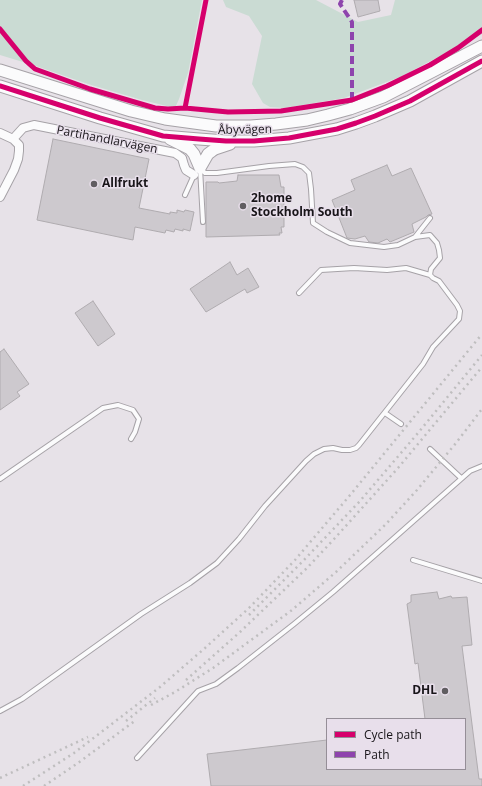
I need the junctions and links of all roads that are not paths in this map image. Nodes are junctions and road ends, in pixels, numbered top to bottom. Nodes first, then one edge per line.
1 (482, 46) edge
2 (482, 61) edge
3 (0, 70) edge
4 (0, 86) edge
5 (0, 135) edge
6 (164, 136) junction
7 (12, 139) junction
8 (240, 141) junction
9 (197, 172) junction
10 (185, 195) dead end
11 (0, 198) edge
12 (430, 218) dead end
13 (203, 222) dead end
14 (415, 237) junction
15 (430, 274) junction
16 (299, 292) dead end
17 (385, 413) junction
18 (401, 424) dead end
19 (131, 439) dead end
20 (430, 448) dead end
21 (482, 466) edge
22 (461, 478) junction
23 (0, 479) edge
24 (413, 560) dead end
25 (482, 581) edge
26 (0, 711) edge
27 (137, 758) dead end

1 - 3 street, Åbyvägen
2 - 8 street, Åbyvägen
4 - 6 street, Åbyvägen
5 - 7 street
6 - 8 street, Åbyvägen
6 - 9 street
7 - 9 street, Partihandlarvägen
7 - 11 street
8 - 9 street
9 - 10 lane
9 - 13 lane
9 - 14 lane
12 - 14 lane
14 - 15 lane
15 - 16 lane
15 - 17 lane
17 - 18 lane
17 - 26 lane
19 - 23 lane
20 - 22 lane
21 - 22 lane
22 - 27 lane
24 - 25 lane

